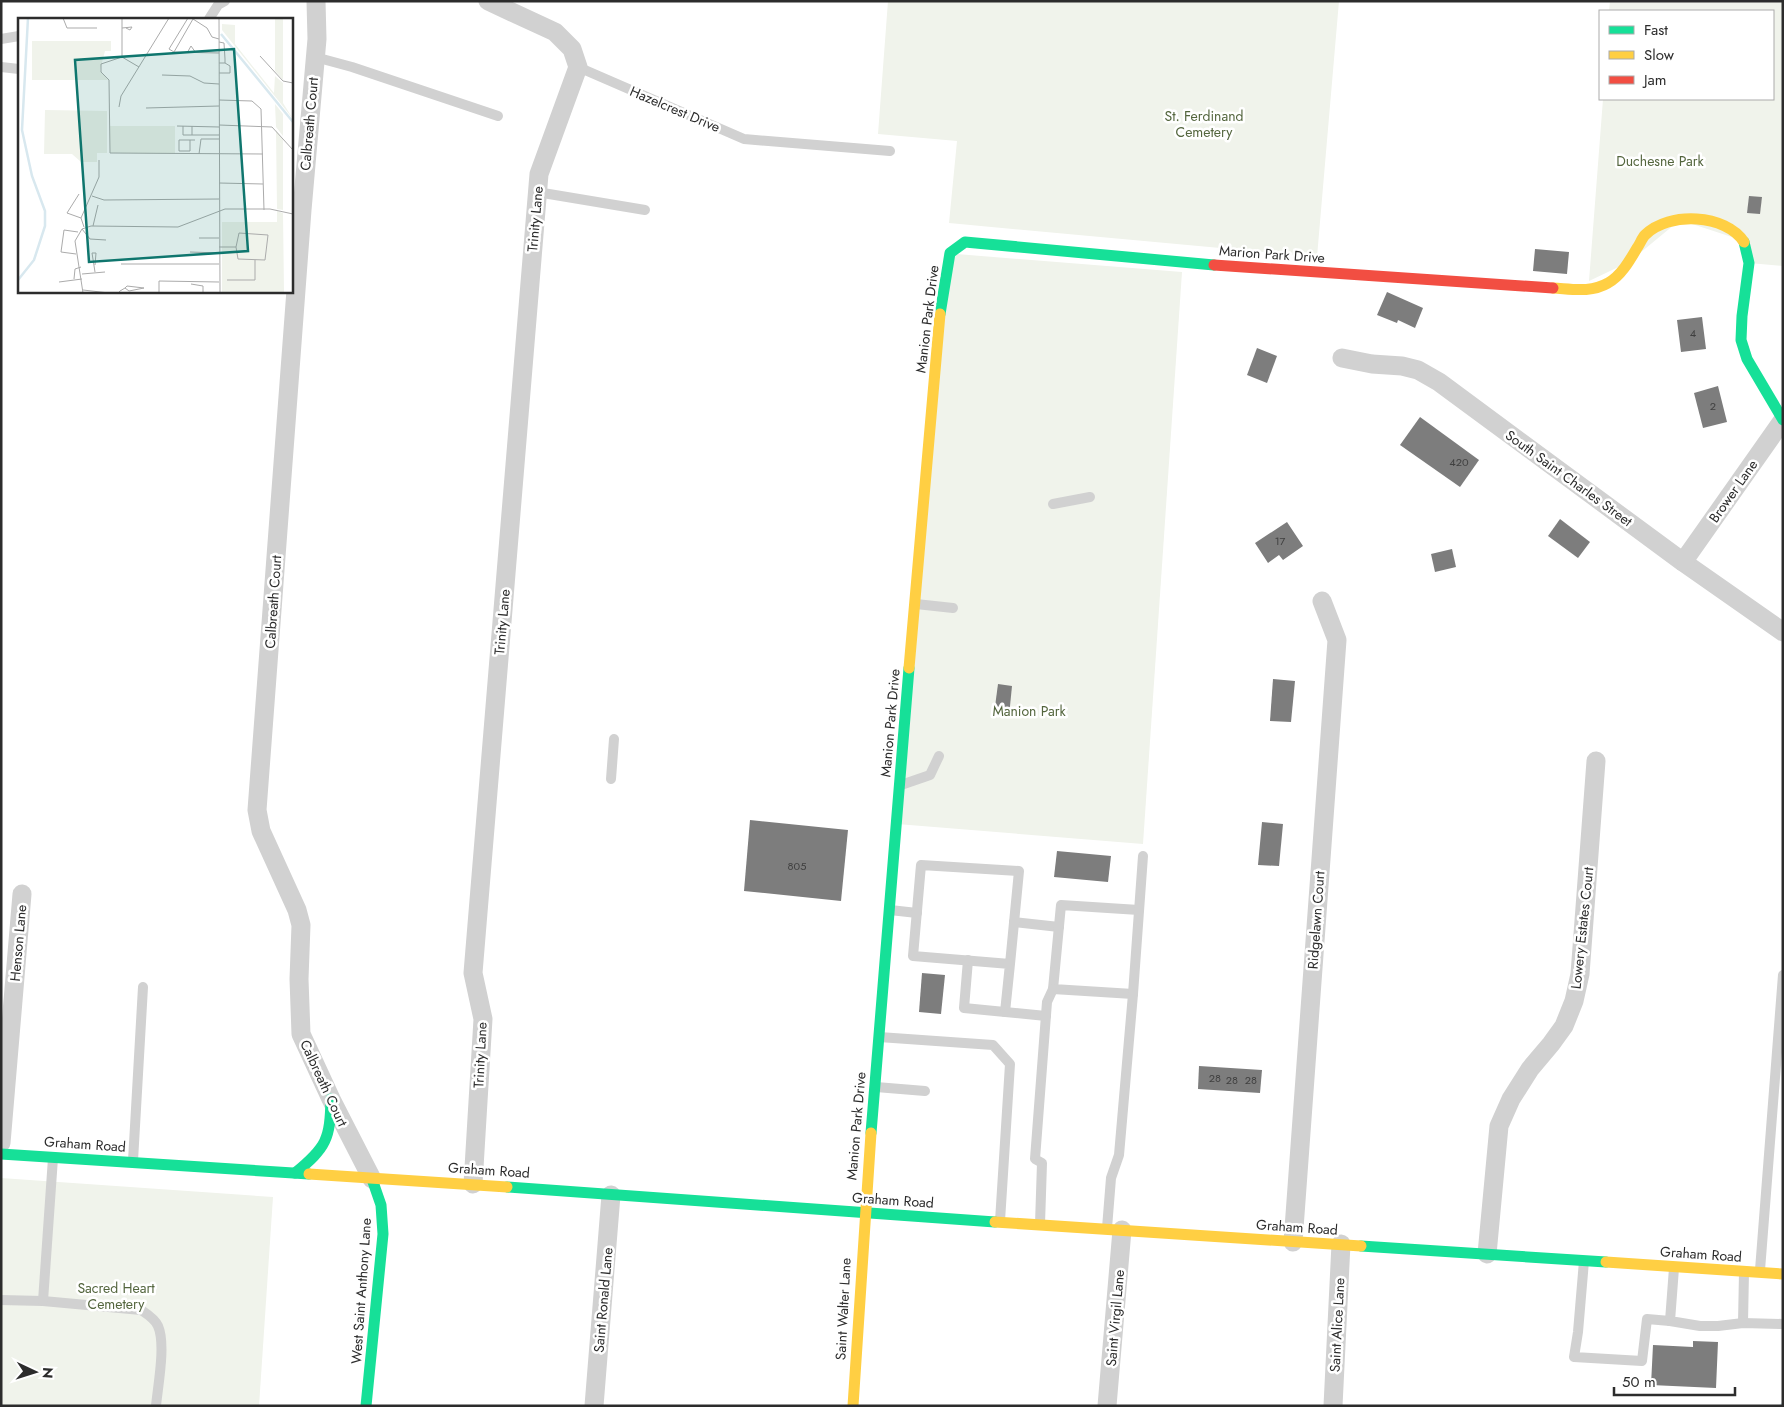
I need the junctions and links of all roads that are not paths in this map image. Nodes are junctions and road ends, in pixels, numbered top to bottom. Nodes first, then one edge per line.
1 (224, 1) edge
2 (316, 1) edge
3 (488, 1) edge
4 (210, 18) edge
5 (18, 36) edge
6 (1, 39) edge
7 (315, 57) junction
8 (1, 67) edge
9 (578, 67) junction
10 (18, 68) edge
11 (498, 116) dead end
12 (890, 151) dead end
13 (537, 192) junction
14 (645, 210) dead end
15 (965, 242) joint
16 (1578, 290) joint
17 (1342, 358) dead end
18 (1783, 420) edge
19 (1090, 497) dead end
20 (1053, 504) dead end
21 (1683, 562) junction
22 (1322, 601) dead end
23 (915, 604) junction
24 (953, 608) dead end
25 (1783, 632) edge
26 (614, 739) dead end
27 (939, 756) dead end
28 (1596, 761) dead end
29 (611, 779) dead end
30 (900, 786) junction
31 (1143, 856) dead end
32 (22, 894) dead end
33 (890, 910) junction
34 (1139, 910) junction
35 (917, 913) junction
36 (1014, 922) junction
37 (1059, 927) junction
38 (968, 960) junction
39 (1010, 964) junction
40 (1783, 975) edge
41 (143, 986) dead end
42 (1782, 988) edge
43 (1053, 989) junction
44 (1133, 994) junction
45 (1005, 1012) junction
46 (1046, 1016) junction
47 (879, 1037) junction
48 (1779, 1075) edge
49 (875, 1087) junction
50 (925, 1091) dead end
51 (331, 1099) junction
52 (1, 1142) edge
53 (1, 1154) edge
54 (54, 1157) junction
55 (133, 1162) junction
56 (295, 1173) junction
57 (372, 1179) junction
58 (472, 1184) junction
59 (611, 1195) junction
60 (864, 1214) junction
61 (1000, 1222) junction
62 (1040, 1224) junction
63 (1114, 1229) junction
64 (1293, 1242) junction
65 (1341, 1244) junction
66 (1487, 1254) junction
67 (1584, 1260) junction
68 (1674, 1267) junction
69 (1744, 1272) junction
70 (1759, 1273) junction
71 (1783, 1274) edge
72 (1, 1300) edge
73 (43, 1301) junction
74 (1670, 1321) junction
75 (1743, 1323) junction
76 (1783, 1324) edge
77 (156, 1406) edge
78 (366, 1406) edge
79 (594, 1406) edge
80 (853, 1406) edge
81 (1107, 1406) edge
82 (1334, 1406) edge

1 - 4 lane
2 - 7 street, Calbreath Court
3 - 9 street
5 - 6 lane
7 - 11 lane
7 - 51 street, Calbreath Court
8 - 10 lane
9 - 12 lane, Hazelcrest Drive
9 - 13 street, Trinity Lane
13 - 14 lane
13 - 58 street, Trinity Lane
15 - 16 street, Marion Park Drive
15 - 23 street, Manion Park Drive
16 - 18 street, Brower Lane
17 - 21 street, South Saint Charles Street
18 - 21 street, Brower Lane
19 - 20 lane
21 - 25 street, South Saint Charles Street
22 - 64 street, Ridgelawn Court
23 - 24 lane
23 - 30 street, Manion Park Drive
26 - 29 lane
27 - 30 lane
28 - 66 street, Lowery Estates Court
30 - 33 street, Manion Park Drive
31 - 34 lane
32 - 52 street, Henson Lane
33 - 35 lane
33 - 47 street, Manion Park Drive
34 - 37 lane
34 - 44 lane
35 - 36 lane
35 - 38 lane
36 - 37 lane
36 - 39 lane
37 - 43 lane
38 - 39 lane
38 - 45 lane
39 - 45 lane
40 - 42 lane
41 - 55 lane
42 - 48 lane
43 - 44 lane
43 - 46 lane
44 - 63 lane
45 - 46 lane
46 - 62 lane
47 - 49 street, Manion Park Drive
47 - 61 lane
48 - 70 lane
49 - 50 lane
49 - 60 street, Manion Park Drive
51 - 56 street
51 - 57 street, Calbreath Court
53 - 54 street, Graham Road
54 - 55 street, Graham Road
54 - 73 lane
55 - 56 street, Graham Road
56 - 57 street, Graham Road
57 - 58 street, Graham Road
57 - 78 street, West Saint Anthony Lane
58 - 59 street, Graham Road
59 - 60 street, Graham Road
59 - 79 street, Saint Ronald Lane
60 - 61 street, Graham Road
60 - 80 street, Saint Walter Lane
61 - 62 street, Graham Road
62 - 63 street, Graham Road
63 - 64 street, Graham Road
63 - 81 street, Saint Virgil Lane
64 - 65 street, Graham Road
65 - 66 street, Graham Road
65 - 82 street, Saint Alice Lane
66 - 67 street, Graham Road
67 - 68 street, Graham Road
67 - 74 lane
68 - 69 street, Graham Road
68 - 74 lane
69 - 70 street, Graham Road
69 - 75 lane
70 - 71 street, Graham Road
72 - 73 lane
73 - 77 lane
74 - 75 lane
75 - 76 lane

